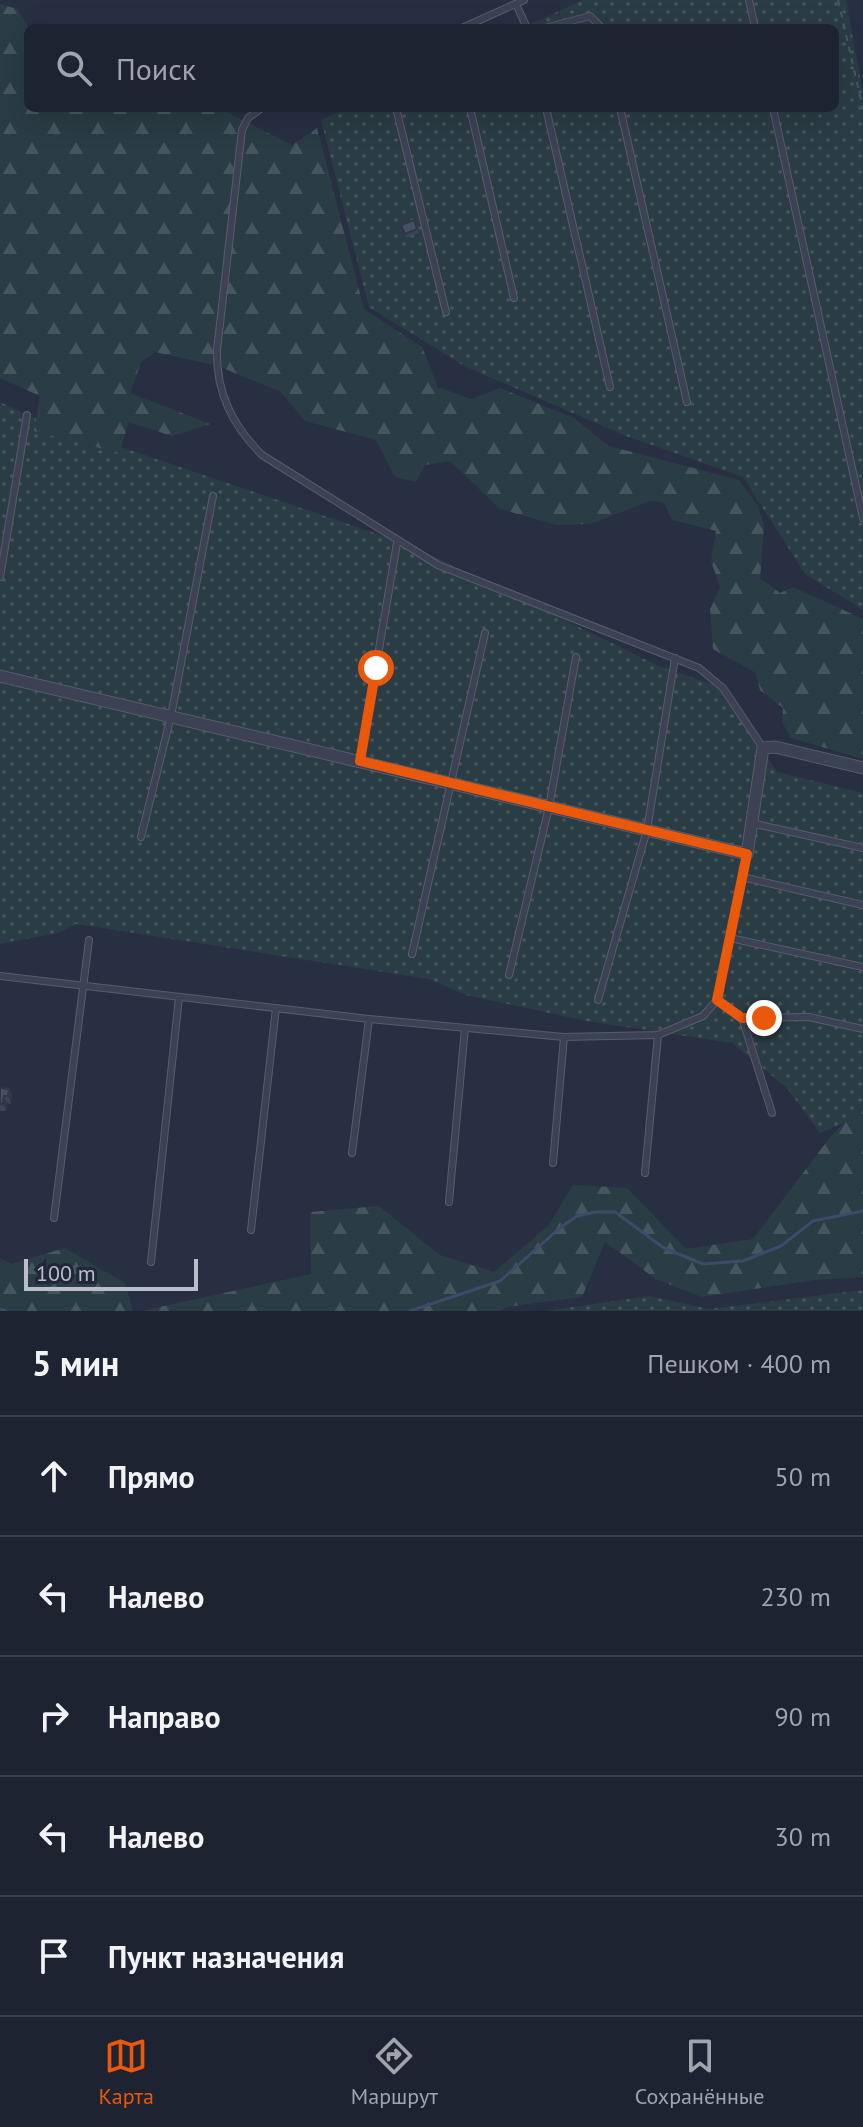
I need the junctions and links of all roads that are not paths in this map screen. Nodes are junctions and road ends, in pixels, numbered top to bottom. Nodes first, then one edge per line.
1 (524, 0) edge
2 (749, 0) edge
3 (516, 4) junction
4 (471, 24) edge
5 (525, 24) edge
6 (560, 24) edge
7 (598, 24) edge
8 (754, 24) edge
9 (256, 112) edge
10 (397, 112) edge
11 (471, 112) edge
12 (547, 112) edge
13 (621, 112) edge
14 (774, 112) edge
15 (514, 298) dead end
16 (446, 312) dead end
17 (610, 387) dead end
18 (687, 402) dead end
19 (27, 415) dead end
20 (213, 496) dead end
21 (863, 518) edge
22 (397, 543) junction
23 (0, 577) edge
24 (485, 633) dead end
25 (576, 657) dead end
26 (675, 658) junction
27 (0, 676) edge
28 (171, 716) junction
29 (763, 748) junction
30 (360, 761) junction
31 (863, 768) edge
32 (454, 784) junction
33 (549, 807) junction
34 (751, 823) junction
35 (647, 830) junction
36 (141, 837) dead end
37 (863, 848) edge
38 (747, 854) junction
39 (742, 877) junction
40 (863, 905) edge
41 (730, 938) junction
42 (89, 940) dead end
43 (412, 954) dead end
44 (863, 967) edge
45 (509, 975) dead end
46 (0, 976) edge
47 (84, 986) junction
48 (179, 997) junction
49 (598, 1000) dead end
50 (717, 1000) junction
51 (276, 1008) junction
52 (742, 1018) junction
53 (369, 1019) junction
54 (465, 1028) junction
55 (863, 1029) edge
56 (658, 1035) junction
57 (564, 1037) junction
58 (772, 1113) dead end
59 (352, 1153) dead end
60 (553, 1163) dead end
61 (645, 1173) dead end
62 (449, 1202) dead end
63 (54, 1218) dead end
64 (251, 1230) dead end
65 (151, 1262) dead end

1 - 3 lane
2 - 8 lane
3 - 4 lane
3 - 5 lane
6 - 7 lane
9 - 22 lane
10 - 16 lane
11 - 15 lane
12 - 17 lane
13 - 18 lane
14 - 21 lane
19 - 23 lane
20 - 28 lane
22 - 26 lane
22 - 30 lane
24 - 32 lane
25 - 33 lane
26 - 29 lane
26 - 35 lane
27 - 28 street
28 - 30 street
28 - 36 lane
29 - 31 street
29 - 34 street
30 - 32 street
32 - 33 street
32 - 43 lane
33 - 35 street
33 - 45 lane
34 - 37 lane
34 - 38 street
35 - 38 street
35 - 49 lane
38 - 39 lane
39 - 40 lane
39 - 41 lane
41 - 44 lane
41 - 50 lane
42 - 47 lane
46 - 47 lane
47 - 48 lane
47 - 63 lane
48 - 51 lane
48 - 65 lane
50 - 52 lane
50 - 56 lane
51 - 53 lane
51 - 64 lane
52 - 55 lane
52 - 58 lane
53 - 54 lane
53 - 59 lane
54 - 57 lane
54 - 62 lane
56 - 57 lane
56 - 61 lane
57 - 60 lane

